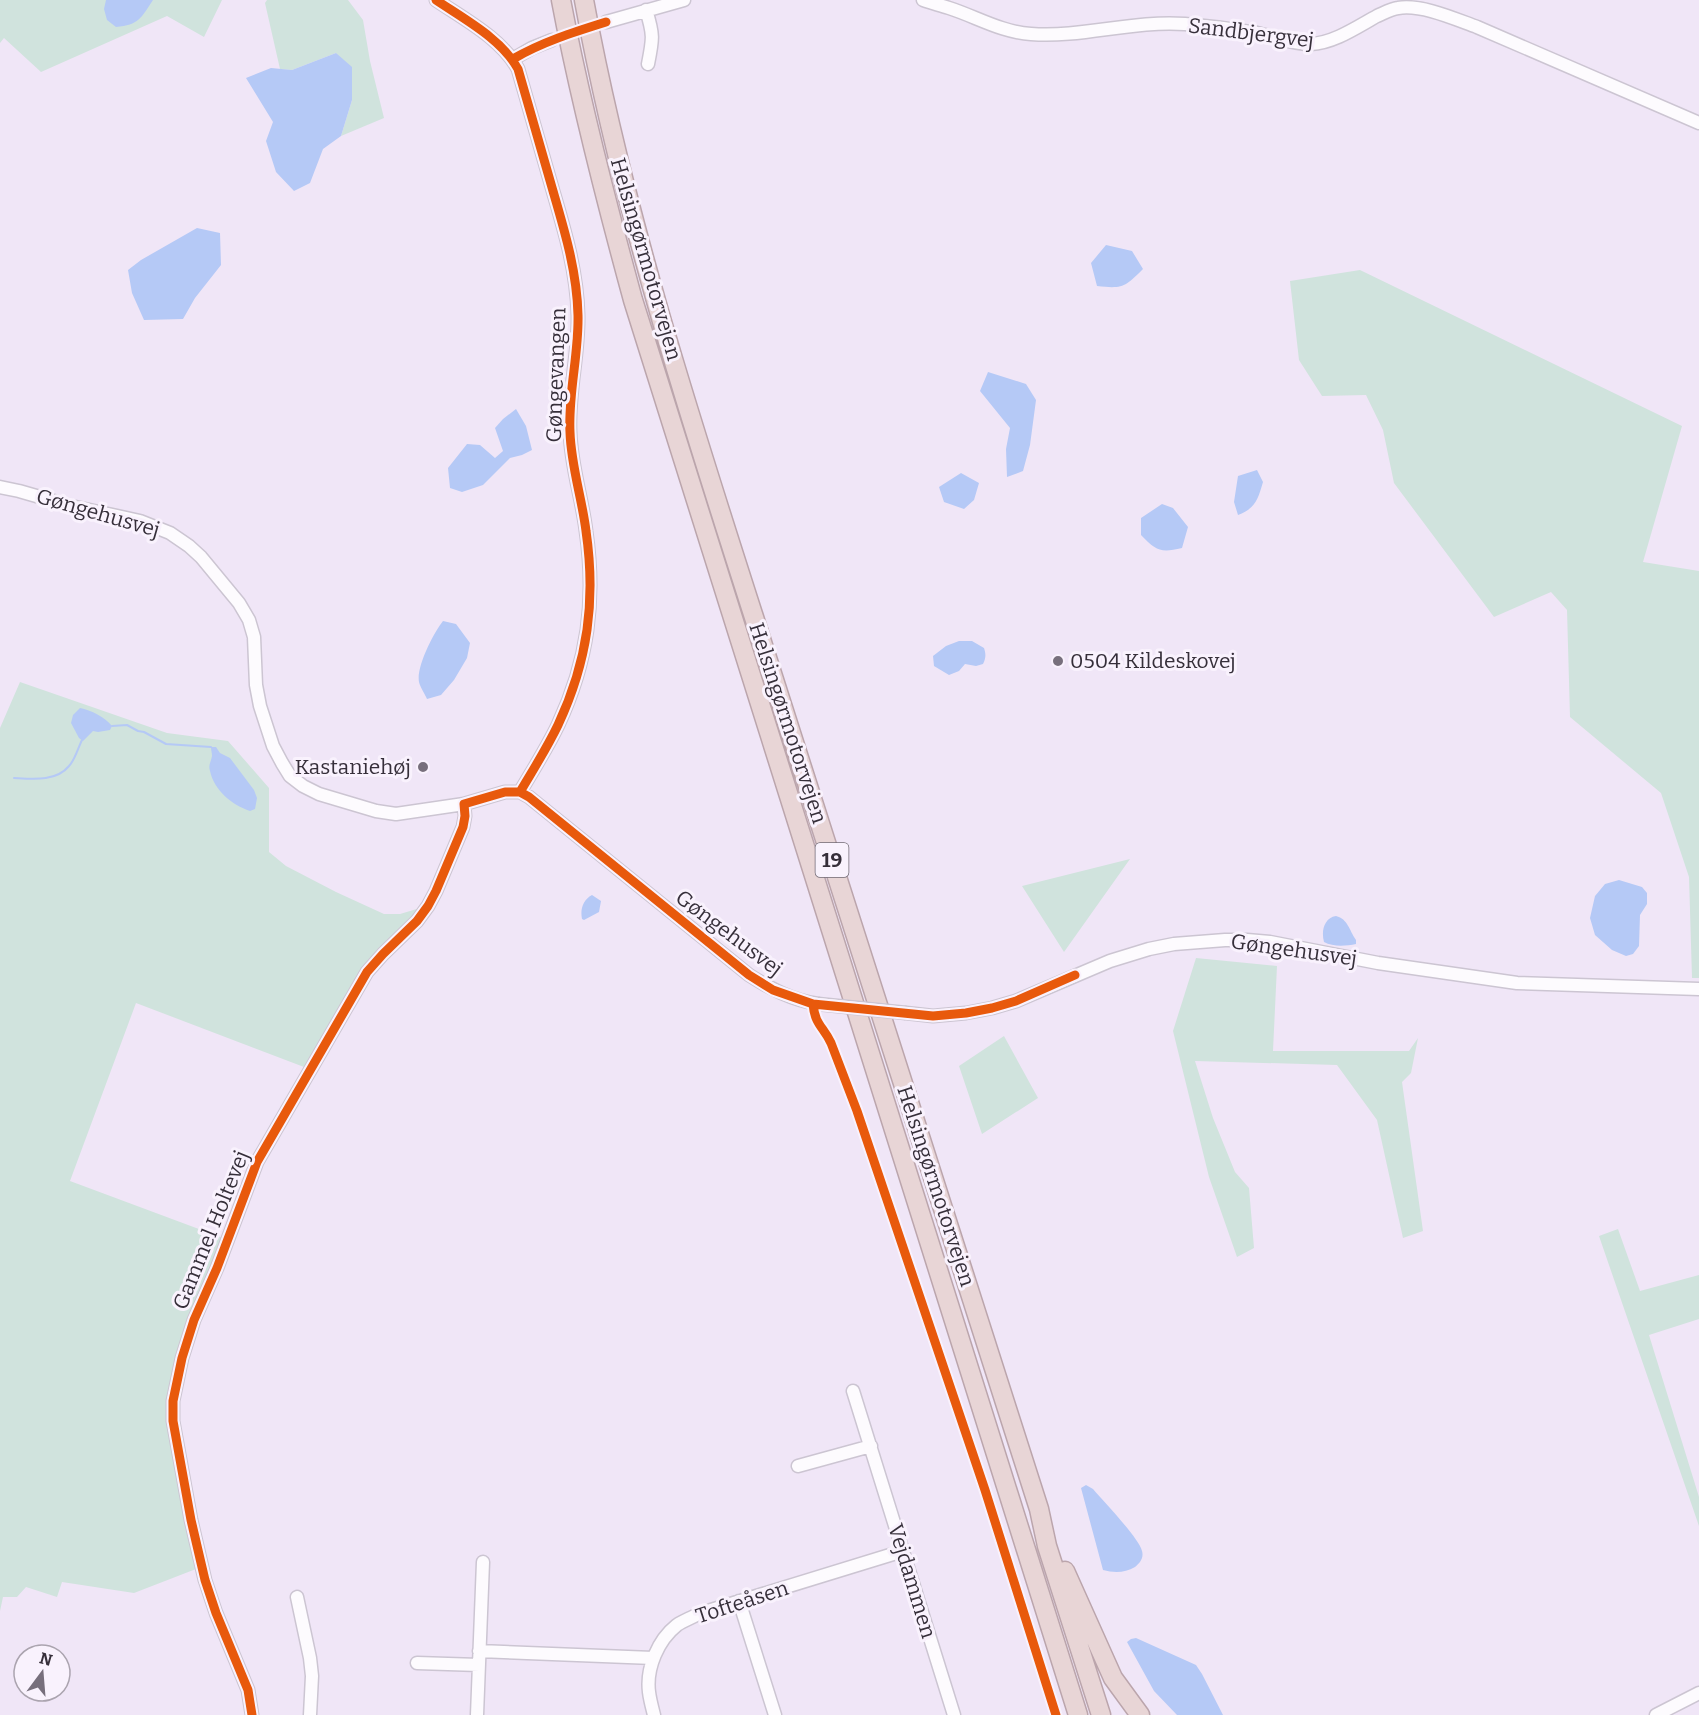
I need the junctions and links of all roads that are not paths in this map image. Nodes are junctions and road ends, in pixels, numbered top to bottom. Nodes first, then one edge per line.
1 (436, 0) edge
2 (561, 0) edge
3 (584, 0) edge
4 (684, 0) edge
5 (923, 0) edge
6 (950, 4) edge
7 (646, 10) junction
8 (606, 22) tunnel mouth
9 (552, 39) tunnel mouth
10 (513, 59) junction
11 (648, 64) dead end
12 (1699, 123) edge
13 (0, 487) edge
14 (520, 792) junction
15 (464, 804) junction
16 (1699, 989) edge
17 (854, 1391) dead end
18 (871, 1446) junction
19 (798, 1466) dead end
20 (1039, 1509) junction
21 (903, 1551) junction
22 (483, 1562) dead end
23 (297, 1597) dead end
24 (739, 1601) junction
25 (480, 1651) junction
26 (653, 1658) junction
27 (417, 1663) dead end
28 (479, 1665) junction
29 (1699, 1694) edge
30 (252, 1715) edge
31 (310, 1715) edge
32 (477, 1715) edge
33 (654, 1715) edge
34 (775, 1715) edge
35 (954, 1715) edge
36 (1078, 1715) edge
37 (1101, 1715) edge
38 (1140, 1715) edge
39 (1656, 1715) edge

1 - 10 street
2 - 36 highway, Helsingørmotorvejen / 19
3 - 20 highway, Helsingørmotorvejen / 19
4 - 7 street
5 - 6 street, Sandbjergvej
6 - 12 street, Sandbjergvej
7 - 8 street
7 - 11 street
9 - 10 street
10 - 14 street, Gøngevangen
13 - 15 street, Gøngehusvej
14 - 15 street, Gøngehusvej
14 - 16 street, Gøngehusvej, bridge
15 - 30 street, Gammel Holtevej
17 - 18 street, Vejdammen
18 - 19 street
18 - 21 street, Vejdammen
20 - 37 highway, Helsingørmotorvejen / 19
20 - 38 highway
21 - 24 street, Tofteåsen
21 - 35 street, Vejdammen
22 - 25 street
23 - 31 street
24 - 26 street, Tofteåsen
24 - 34 street
25 - 26 street
25 - 28 street
26 - 33 street, Tofteåsen
27 - 28 street
28 - 32 street
29 - 39 street

